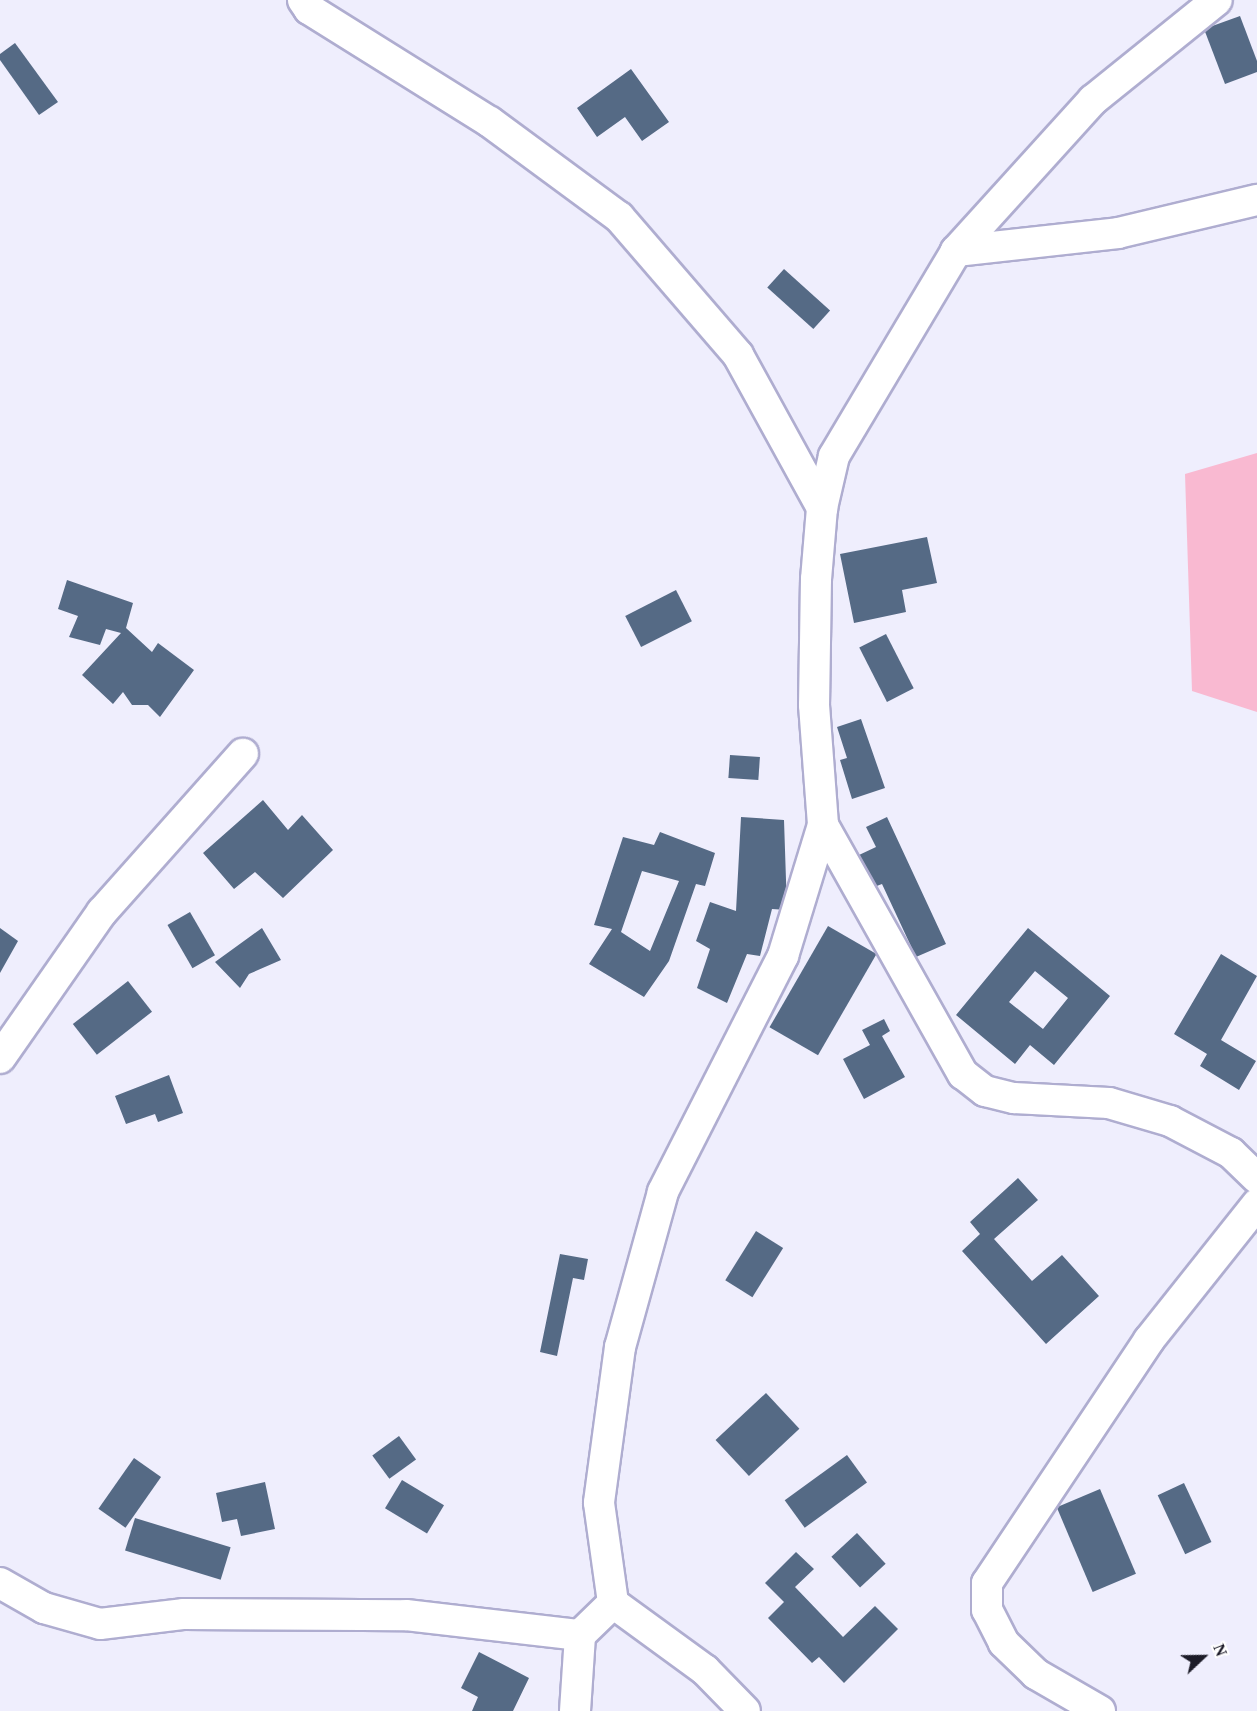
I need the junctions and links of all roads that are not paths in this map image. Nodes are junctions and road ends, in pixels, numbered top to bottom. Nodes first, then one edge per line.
1 (303, 0) edge
2 (1217, 0) edge
3 (1257, 200) edge
4 (956, 251) junction
5 (822, 508) junction
6 (243, 754) dead end
7 (823, 825) junction
8 (0, 1058) edge
9 (1257, 1178) edge
10 (1257, 1204) edge
11 (0, 1583) edge
12 (613, 1603) junction
13 (580, 1635) junction
14 (575, 1711) edge
15 (745, 1711) edge
16 (1100, 1711) edge

1 - 5 street
2 - 4 street
3 - 4 street
4 - 5 street
5 - 7 street
6 - 8 street
7 - 9 street
7 - 12 street
10 - 16 street
11 - 13 street
12 - 13 street
12 - 15 street
13 - 14 street

